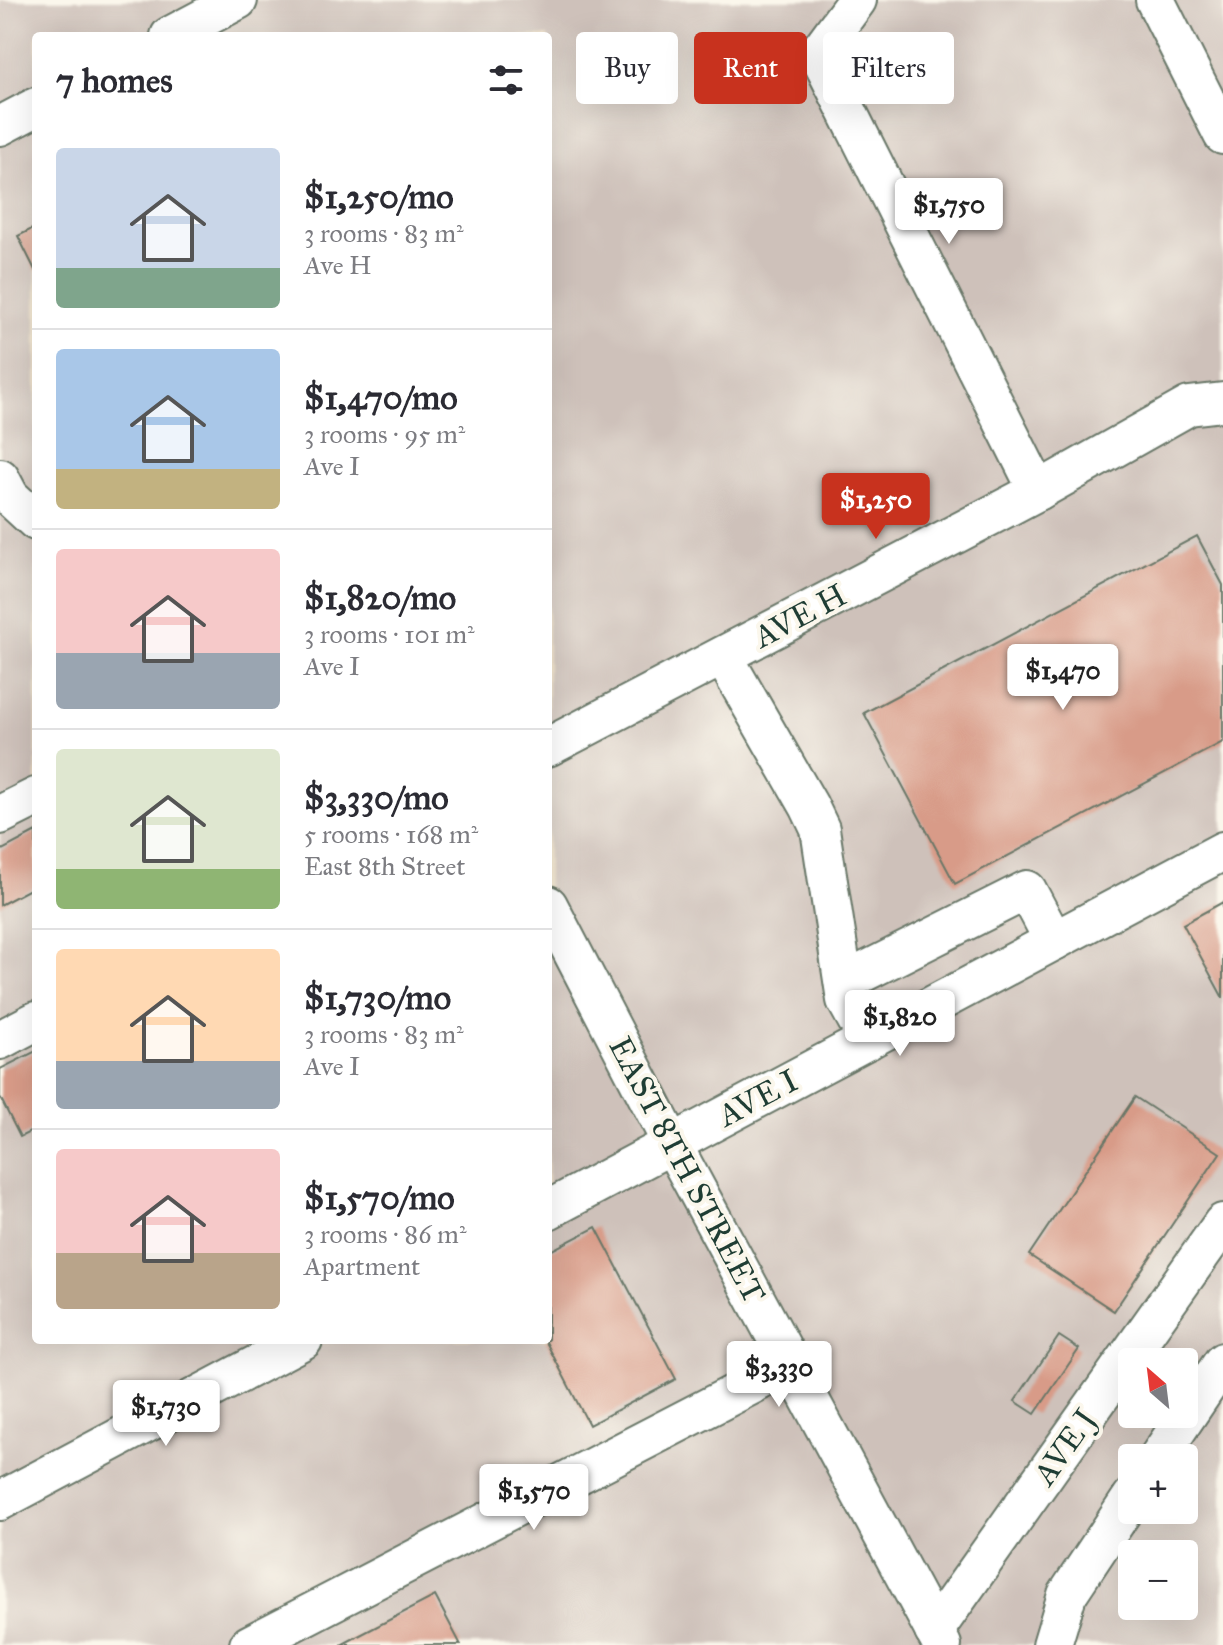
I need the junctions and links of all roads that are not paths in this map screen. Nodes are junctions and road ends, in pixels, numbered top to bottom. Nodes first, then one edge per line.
1 (238, 0) edge
2 (857, 0) edge
3 (1155, 0) edge
4 (178, 32) edge
5 (32, 109) edge
6 (0, 126) edge
7 (1223, 135) edge
8 (1223, 402) edge
9 (0, 478) edge
10 (1038, 491) junction
11 (32, 517) edge
12 (723, 656) junction
13 (552, 745) edge
14 (32, 799) edge
15 (0, 815) edge
16 (1223, 851) edge
17 (552, 913) edge
18 (1054, 941) junction
19 (844, 982) junction
20 (32, 1023) edge
21 (0, 1040) edge
22 (868, 1040) junction
23 (672, 1144) junction
24 (552, 1208) edge
25 (1223, 1223) edge
26 (295, 1344) edge
27 (1223, 1362) edge
28 (790, 1365) junction
29 (1167, 1444) edge
30 (0, 1501) edge
31 (1118, 1518) edge
32 (938, 1638) edge
33 (249, 1645) edge
34 (1052, 1645) edge

1 - 4 street
2 - 10 street
3 - 7 street
5 - 6 street
8 - 10 street, AVE H
9 - 11 street
10 - 12 street, AVE H
12 - 13 street, AVE H
12 - 19 street
14 - 15 street
16 - 18 street, AVE I
17 - 23 street, EAST 8TH STREET
18 - 19 street
18 - 22 street, AVE I
19 - 22 street
20 - 21 street
22 - 23 street, AVE I
23 - 24 street, AVE I
23 - 28 street, EAST 8TH STREET
25 - 32 street, AVE J
26 - 30 street
27 - 29 street
28 - 32 street, EAST 8TH STREET
28 - 33 street
31 - 34 street

